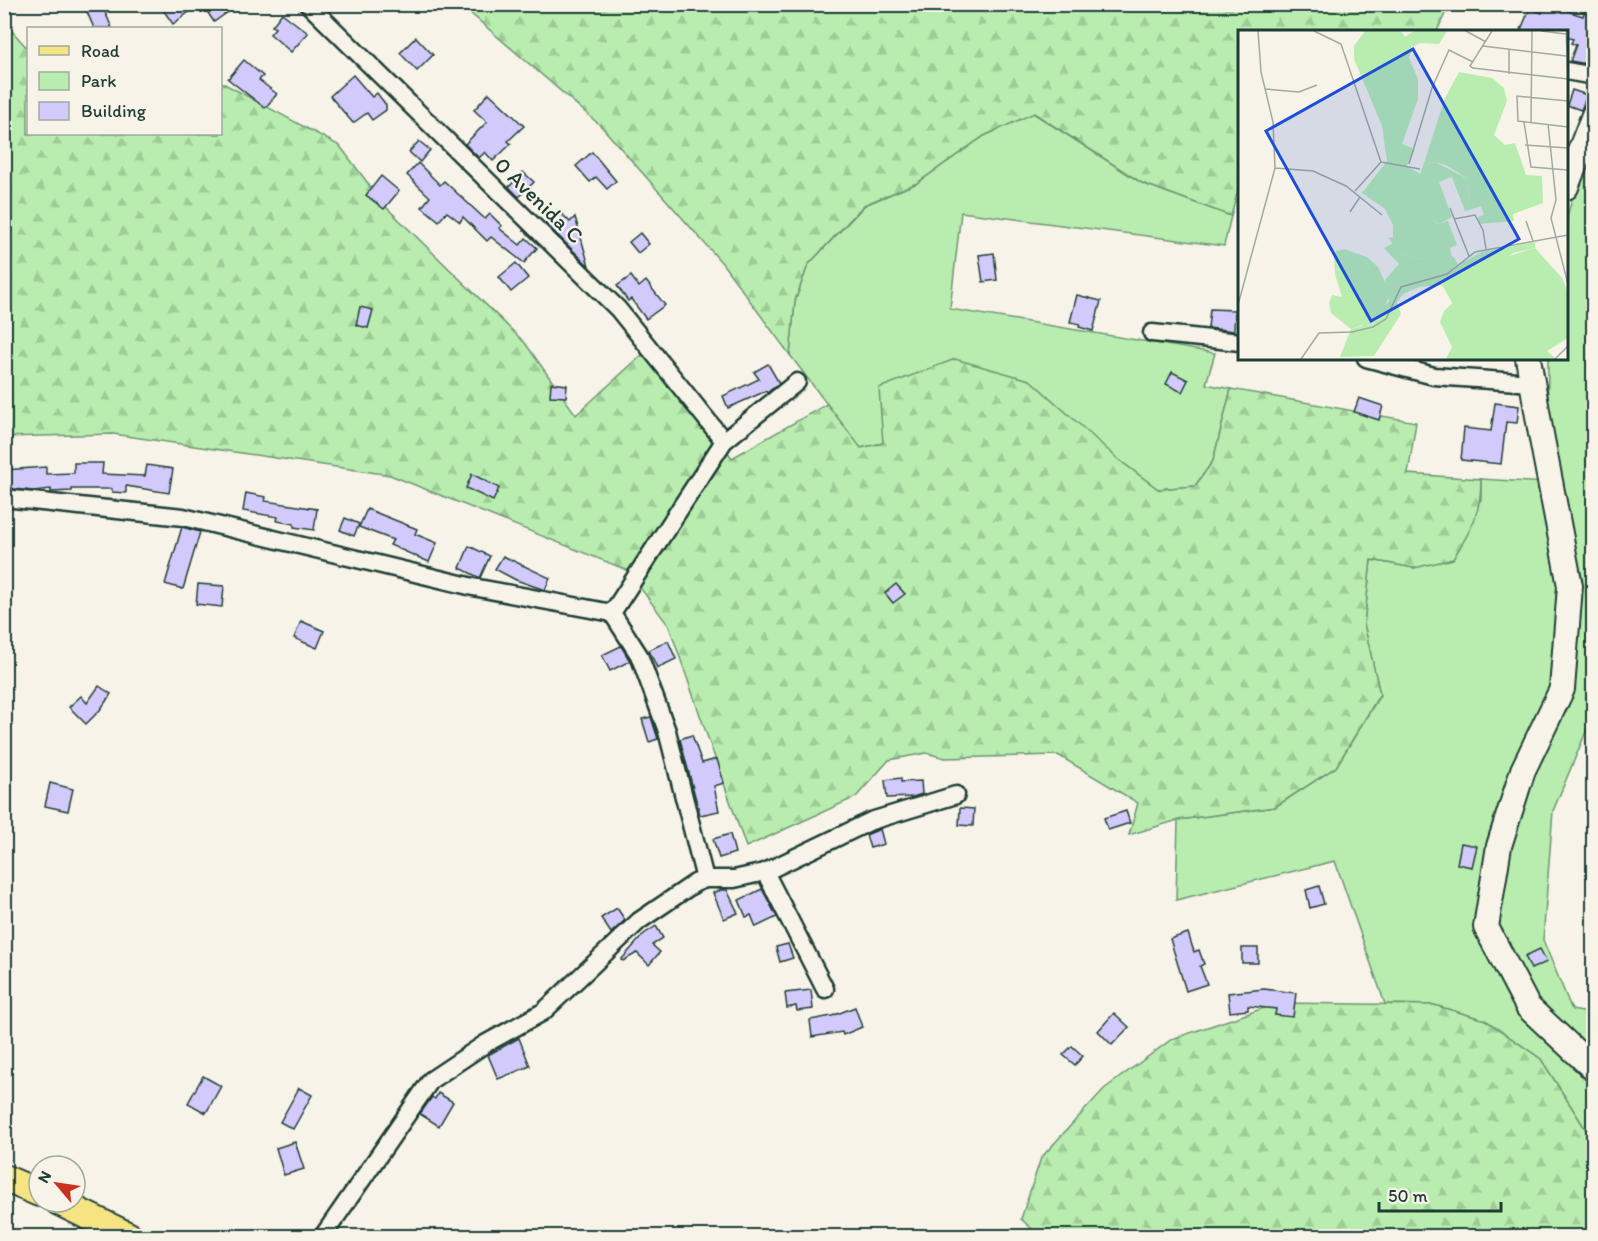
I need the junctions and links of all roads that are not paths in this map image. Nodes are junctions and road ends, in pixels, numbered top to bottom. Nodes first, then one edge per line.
1 (308, 4) edge
2 (1568, 71) edge
3 (1593, 76) edge
4 (1593, 114) edge
5 (1568, 182) edge
6 (1152, 333) dead end
7 (1238, 340) edge
8 (1374, 360) edge
9 (1528, 360) edge
10 (798, 382) dead end
11 (1532, 383) junction
12 (724, 441) junction
13 (4, 498) edge
14 (612, 614) junction
15 (957, 795) dead end
16 (765, 872) junction
17 (705, 879) junction
18 (825, 989) dead end
19 (1593, 1069) edge
20 (4, 1178) edge
21 (27, 1188) edge
22 (83, 1214) edge
23 (129, 1236) edge
24 (324, 1236) edge

1 - 12 street, 0 Avenida C
2 - 3 street
4 - 5 street
6 - 7 street
8 - 11 street
9 - 11 street
10 - 12 street
11 - 19 street
12 - 14 street
13 - 14 street
14 - 17 street
15 - 16 street
16 - 17 street
16 - 18 street
17 - 24 street
20 - 21 main road
22 - 23 main road

